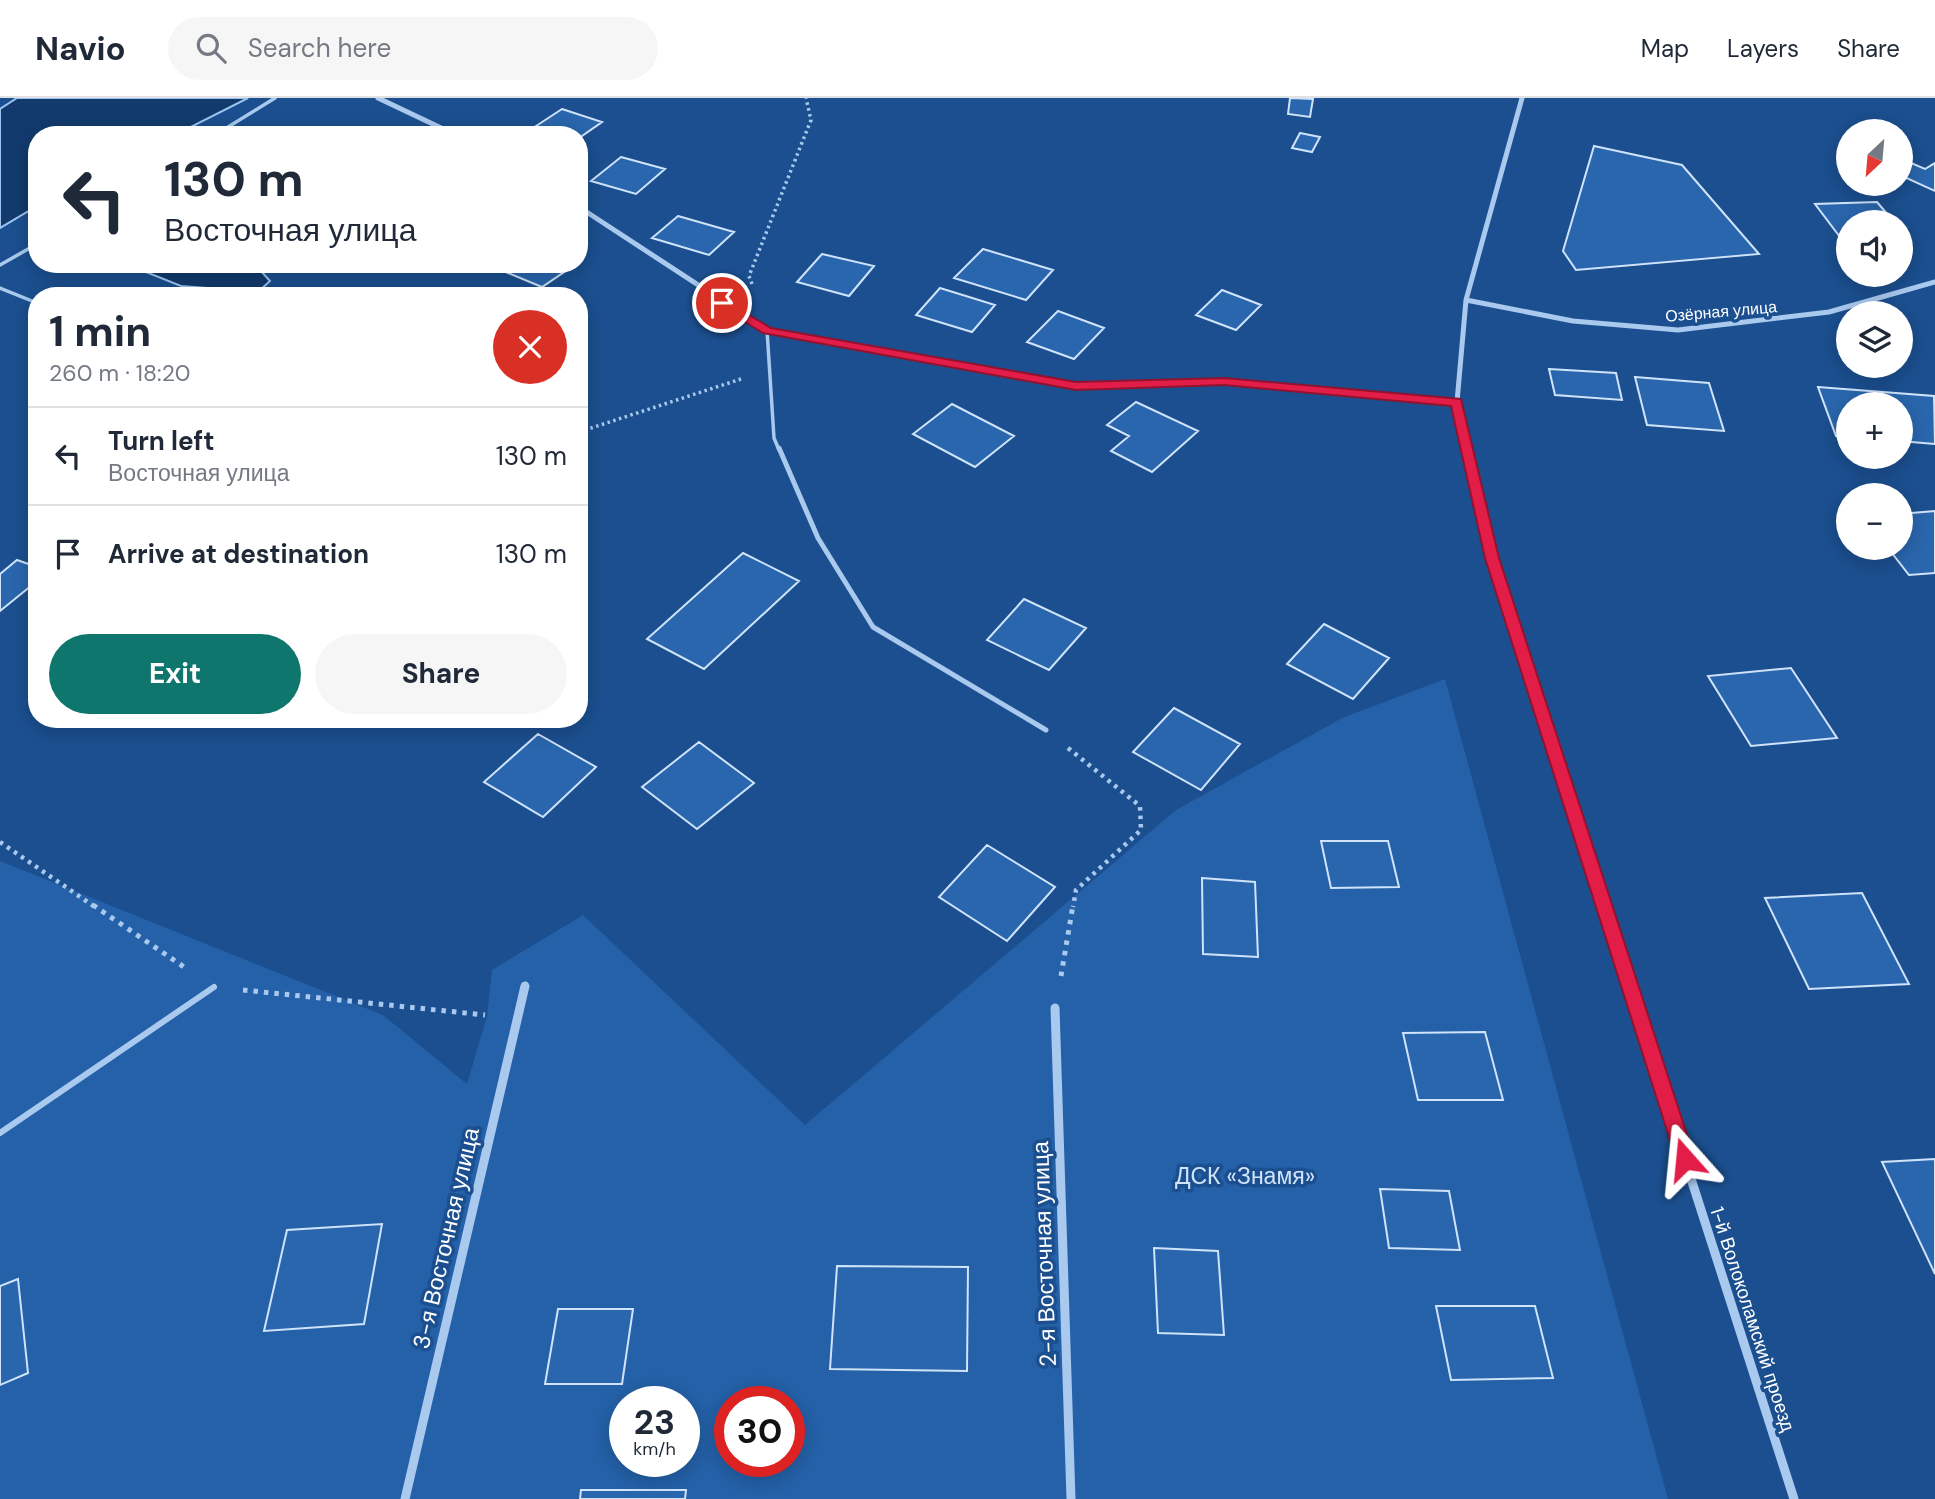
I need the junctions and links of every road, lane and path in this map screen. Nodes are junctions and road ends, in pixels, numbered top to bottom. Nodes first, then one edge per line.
1 (275, 98) edge
2 (378, 98) edge
3 (806, 98) edge
4 (1522, 98) edge
5 (230, 126) edge
6 (437, 126) edge
7 (588, 213) edge
8 (28, 249) edge
9 (0, 265) edge
10 (1935, 282) edge
11 (0, 288) edge
12 (28, 299) edge
13 (1466, 300) junction
14 (767, 331) junction
15 (770, 370) junction
16 (1457, 402) junction
17 (588, 429) edge
18 (1046, 730) joint
19 (0, 842) edge
20 (525, 986) dead end
21 (214, 988) junction
22 (1055, 1008) joint
23 (517, 1019) junction
24 (0, 1133) edge
25 (404, 1499) edge
26 (1071, 1499) edge
27 (1794, 1499) edge

1 - 5 lane
2 - 6 street
3 - 14 path
4 - 13 street, 1-й Волоколамский проезд
7 - 14 street
8 - 9 lane
10 - 13 street, Озёрная улица
11 - 12 lane
13 - 16 street, 1-й Волоколамский проезд
14 - 15 lane
14 - 16 street
15 - 17 path
15 - 18 lane
16 - 27 street, 1-й Волоколамский проезд
18 - 22 path
19 - 21 path
20 - 23 street, 3-я Восточная улица
21 - 23 path
21 - 24 lane
22 - 26 street, 2-я Восточная улица
23 - 25 street, 3-я Восточная улица

